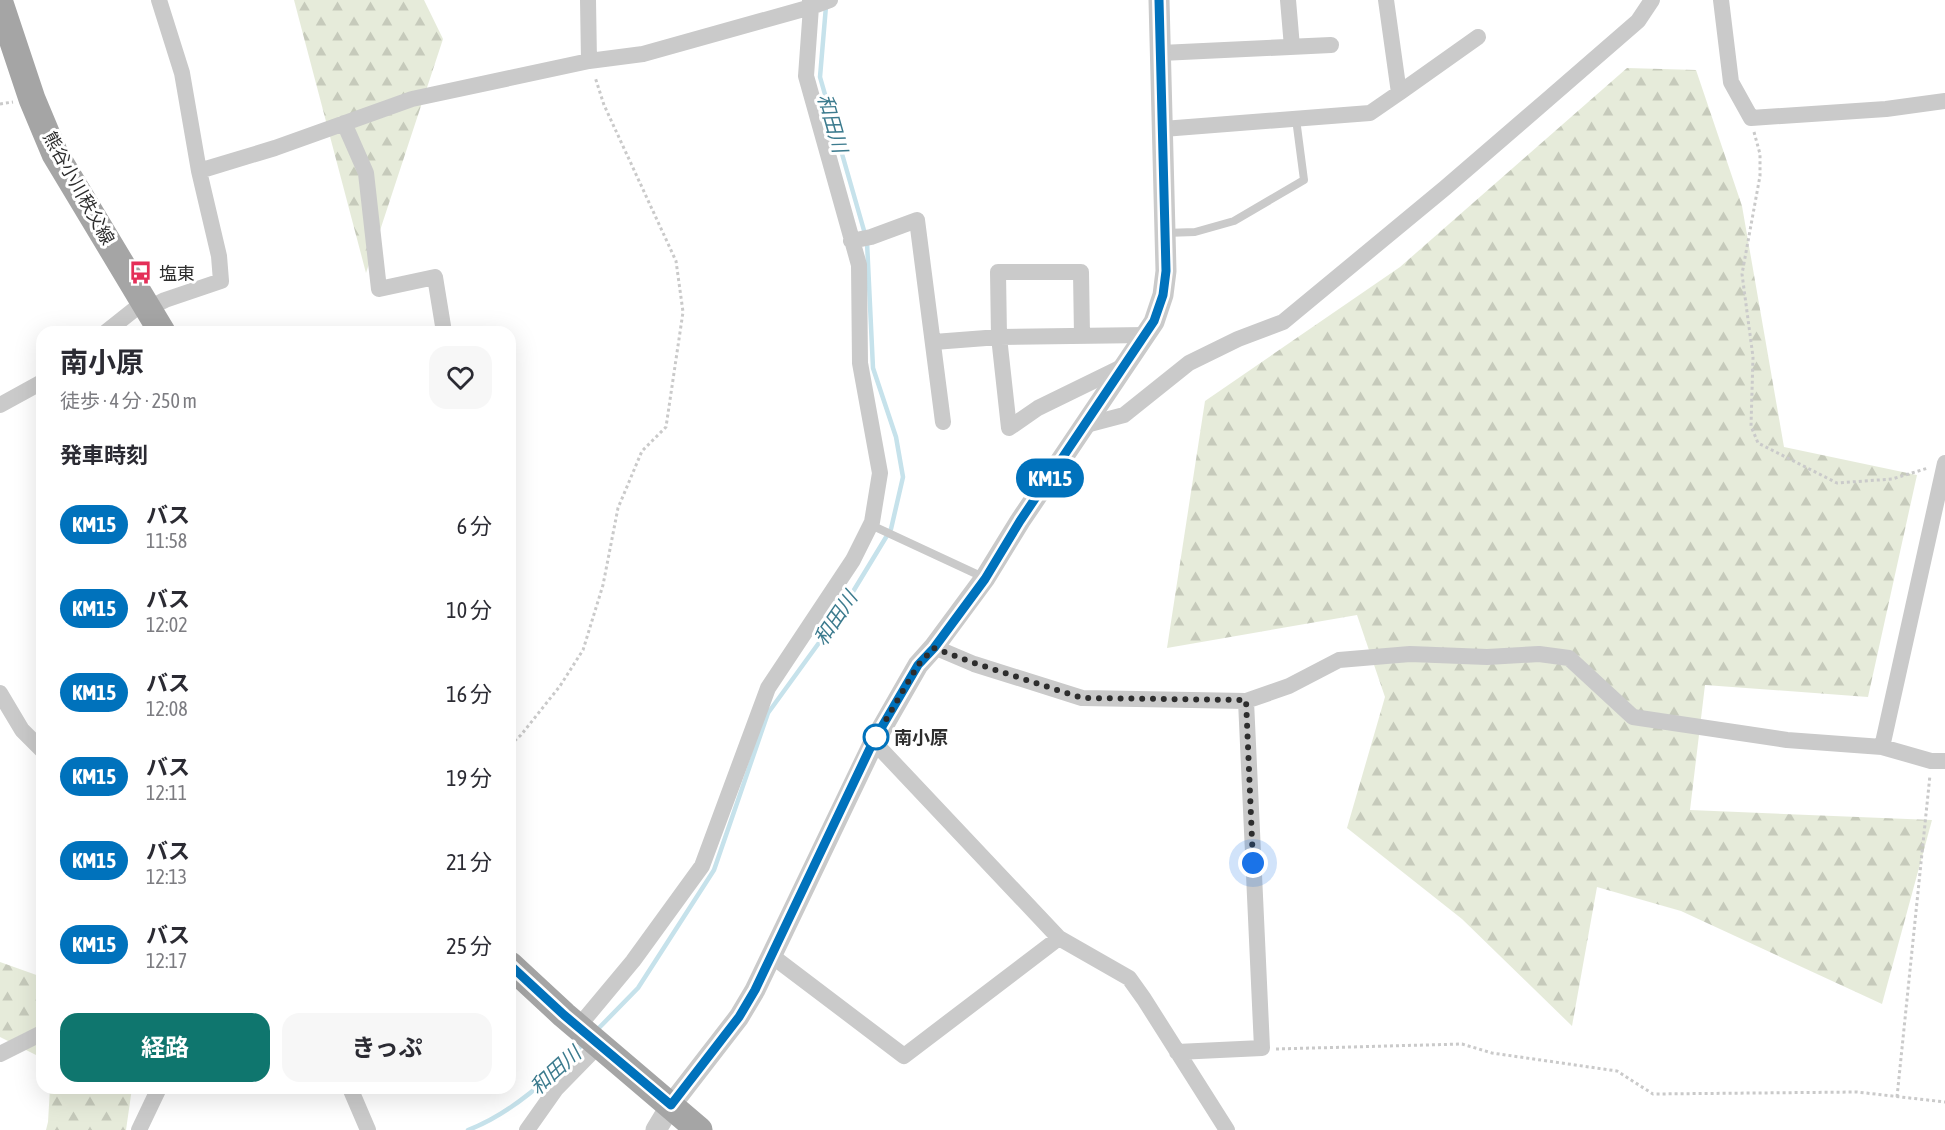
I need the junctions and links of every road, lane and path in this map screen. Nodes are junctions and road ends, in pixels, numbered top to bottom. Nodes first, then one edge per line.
1 (159, 0) edge
2 (588, 0) edge
3 (830, 0) edge
4 (1159, 0) edge
5 (1288, 0) edge
6 (1386, 0) edge
7 (1652, 0) edge
8 (1722, 0) edge
9 (0, 3) edge
10 (811, 4) edge
11 (1478, 37) dead end
12 (1331, 45) dead end
13 (1292, 47) junction
14 (1161, 53) junction
15 (589, 61) junction
16 (1399, 93) junction
17 (1945, 101) edge
18 (1751, 118) junction
19 (1296, 119) junction
20 (344, 123) junction
21 (1162, 129) junction
22 (199, 171) junction
23 (1165, 233) junction
24 (851, 241) junction
25 (152, 314) edge
26 (121, 326) edge
27 (443, 326) edge
28 (1146, 335) junction
29 (1082, 336) junction
30 (999, 338) junction
31 (933, 342) junction
32 (1125, 365) junction
33 (36, 385) edge
34 (0, 405) edge
35 (943, 422) dead end
36 (1086, 425) junction
37 (1945, 463) edge
38 (871, 525) junction
39 (985, 579) junction
40 (934, 648) junction
41 (0, 693) edge
42 (1246, 700) junction
43 (516, 739) edge
44 (873, 742) junction
45 (36, 744) edge
46 (1881, 747) junction
47 (1938, 761) edge
48 (1059, 938) junction
49 (772, 956) junction
50 (516, 970) edge
51 (578, 1027) junction
52 (36, 1036) edge
53 (600, 1044) junction
54 (1262, 1048) junction
55 (1177, 1052) junction
56 (0, 1054) edge
57 (156, 1094) edge
58 (353, 1094) edge
59 (1898, 1097) junction
60 (1945, 1102) edge
61 (671, 1105) junction
62 (139, 1130) edge
63 (368, 1130) edge
64 (527, 1130) edge
65 (656, 1130) edge
66 (699, 1130) edge
67 (1227, 1130) edge

1 - 22 street
2 - 15 street
3 - 10 street
4 - 14 street
5 - 13 street
6 - 16 street
7 - 36 street
8 - 18 street
9 - 25 main road, 熊谷小川秩父線
10 - 15 street
10 - 24 street
11 - 16 street
12 - 13 street
13 - 14 street
14 - 21 street
15 - 20 street
15 - 43 path
16 - 19 street
17 - 18 street
18 - 37 path
19 - 21 street
19 - 23 lane
20 - 22 street
20 - 27 street
21 - 23 street
22 - 25 street
23 - 28 street
24 - 31 street
24 - 38 street
25 - 26 street
28 - 29 street
28 - 32 street
29 - 30 street
29 - 30 street
30 - 31 street
30 - 32 street
31 - 35 street
32 - 36 street
33 - 34 street
36 - 39 street
37 - 46 street
38 - 39 lane
38 - 51 street
39 - 40 street
40 - 42 street
40 - 44 street
41 - 45 street
42 - 46 street
42 - 54 street
44 - 48 street
44 - 49 street
46 - 47 street
47 - 59 path
48 - 49 street
48 - 55 street
49 - 61 street
50 - 51 main road
51 - 53 main road
52 - 56 street
53 - 61 main road
53 - 64 street
54 - 55 street
54 - 59 path
55 - 67 street
57 - 62 street
58 - 63 street
59 - 60 path
61 - 65 street
61 - 66 main road

